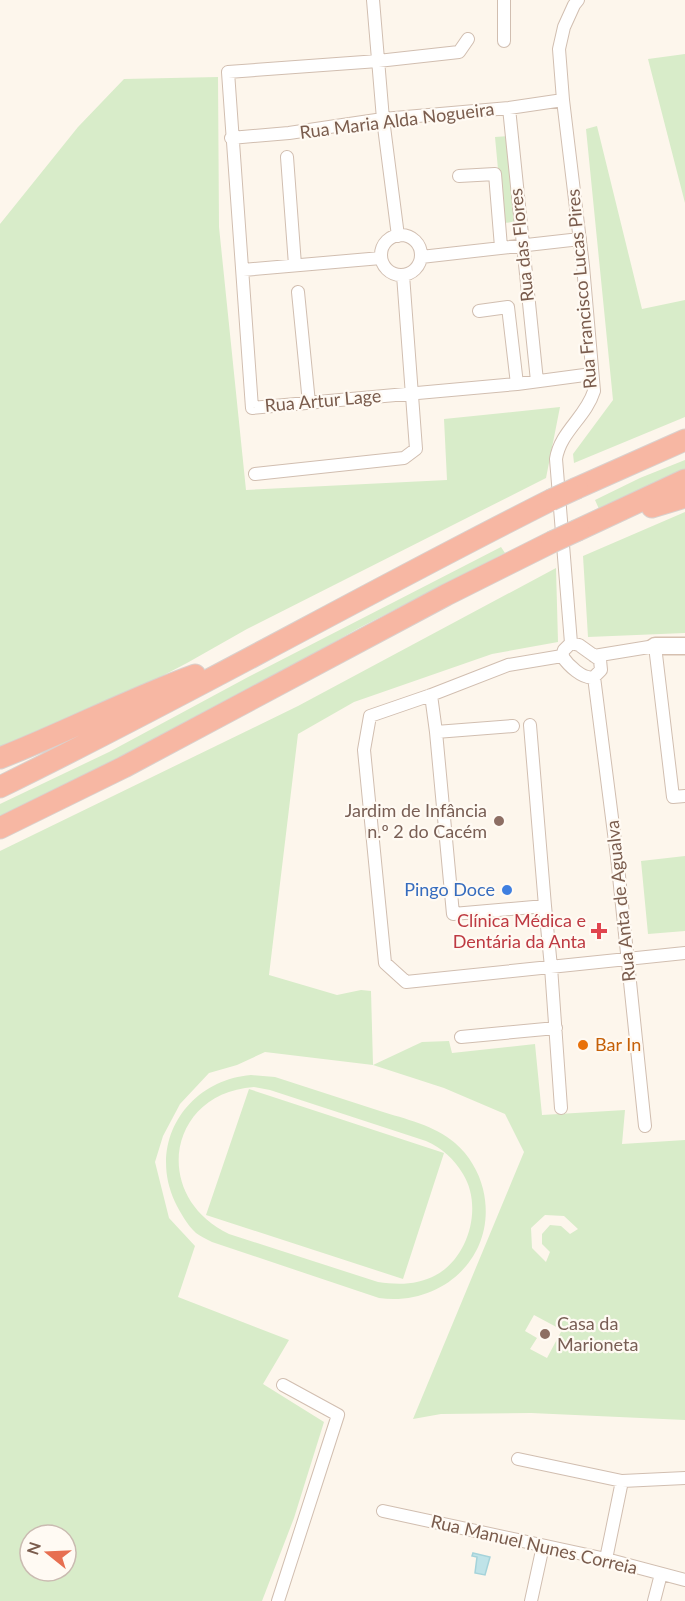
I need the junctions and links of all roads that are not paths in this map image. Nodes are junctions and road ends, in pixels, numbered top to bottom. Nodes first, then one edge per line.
1 (373, 0) edge
2 (504, 0) edge
3 (578, 0) edge
4 (468, 39) dead end
5 (504, 41) dead end
6 (378, 62) junction
7 (563, 100) junction
8 (508, 108) junction
9 (383, 119) junction
10 (231, 138) junction
11 (287, 157) dead end
12 (459, 177) dead end
13 (398, 236) junction
14 (580, 239) junction
15 (522, 245) junction
16 (501, 248) junction
17 (421, 257) junction
18 (381, 258) junction
19 (295, 265) junction
20 (243, 270) junction
21 (403, 275) junction
22 (298, 292) dead end
23 (479, 311) dead end
24 (592, 374) junction
25 (537, 381) junction
26 (516, 384) junction
27 (412, 394) junction
28 (309, 403) junction
29 (685, 440) edge
30 (255, 474) dead end
31 (685, 480) edge
32 (685, 497) edge
33 (582, 529) junction
34 (571, 643) junction
35 (655, 645) junction
36 (685, 646) edge
37 (257, 653) junction
38 (562, 656) junction
39 (594, 656) junction
40 (594, 677) junction
41 (431, 695) junction
42 (530, 725) dead end
43 (513, 726) dead end
44 (436, 732) junction
45 (0, 758) edge
46 (0, 787) edge
47 (685, 796) edge
48 (3, 827) edge
49 (545, 906) junction
50 (685, 953) edge
51 (627, 958) junction
52 (551, 967) junction
53 (556, 1028) junction
54 (461, 1037) dead end
55 (561, 1108) dead end
56 (645, 1126) dead end
57 (283, 1385) dead end
58 (518, 1459) dead end
59 (685, 1478) edge
60 (622, 1480) junction
61 (383, 1511) dead end
62 (543, 1546) junction
63 (606, 1559) junction
64 (660, 1574) junction
65 (685, 1580) edge
66 (278, 1601) edge
67 (531, 1601) edge
68 (654, 1601) edge

1 - 6 street
2 - 5 street
3 - 7 street, Rua Francisco Lucas Pires
4 - 6 street
6 - 9 street
6 - 10 street, Rua Artur Lage
7 - 8 street, Rua Maria Alda Nogueira
7 - 14 street, Rua Francisco Lucas Pires
8 - 9 street, Rua Maria Alda Nogueira
8 - 15 street, Rua das Flores
9 - 10 street, Rua Maria Alda Nogueira
9 - 13 street
10 - 20 street, Rua Artur Lage
11 - 19 street
12 - 16 street
13 - 17 street
13 - 18 street
14 - 15 street
14 - 24 street, Rua Francisco Lucas Pires
15 - 16 street
15 - 25 street, Rua das Flores
16 - 17 street
17 - 21 street
18 - 19 street
18 - 21 street
19 - 20 street
20 - 28 street, Rua Artur Lage
21 - 27 street
22 - 28 street
23 - 26 street
24 - 25 street, Rua Artur Lage
24 - 34 street, Rua Francisco Lucas Pires
25 - 26 street, Rua Artur Lage
26 - 27 street, Rua Artur Lage
27 - 28 street, Rua Artur Lage
27 - 30 street
29 - 37 highway, bridge
31 - 33 highway
32 - 33 highway
33 - 48 highway, bridge
34 - 38 street
34 - 39 street
35 - 36 street
35 - 39 street
35 - 47 street
37 - 45 highway
37 - 46 highway
38 - 40 street
38 - 41 street
39 - 40 street, Rua Anta de Agualva
40 - 51 street, Rua Anta de Agualva
41 - 44 street
41 - 52 street
42 - 49 street
43 - 44 street
44 - 49 street
49 - 52 street
50 - 51 street
51 - 52 street
51 - 56 street, Rua Anta de Agualva
52 - 53 street
53 - 54 street
53 - 55 street
57 - 66 street
58 - 60 street
59 - 60 street
60 - 63 street
61 - 62 street, Rua Manuel Nunes Correia
62 - 63 street, Rua Manuel Nunes Correia
62 - 67 street
63 - 64 street, Rua Manuel Nunes Correia
64 - 65 street, Rua Manuel Nunes Correia
64 - 68 street

